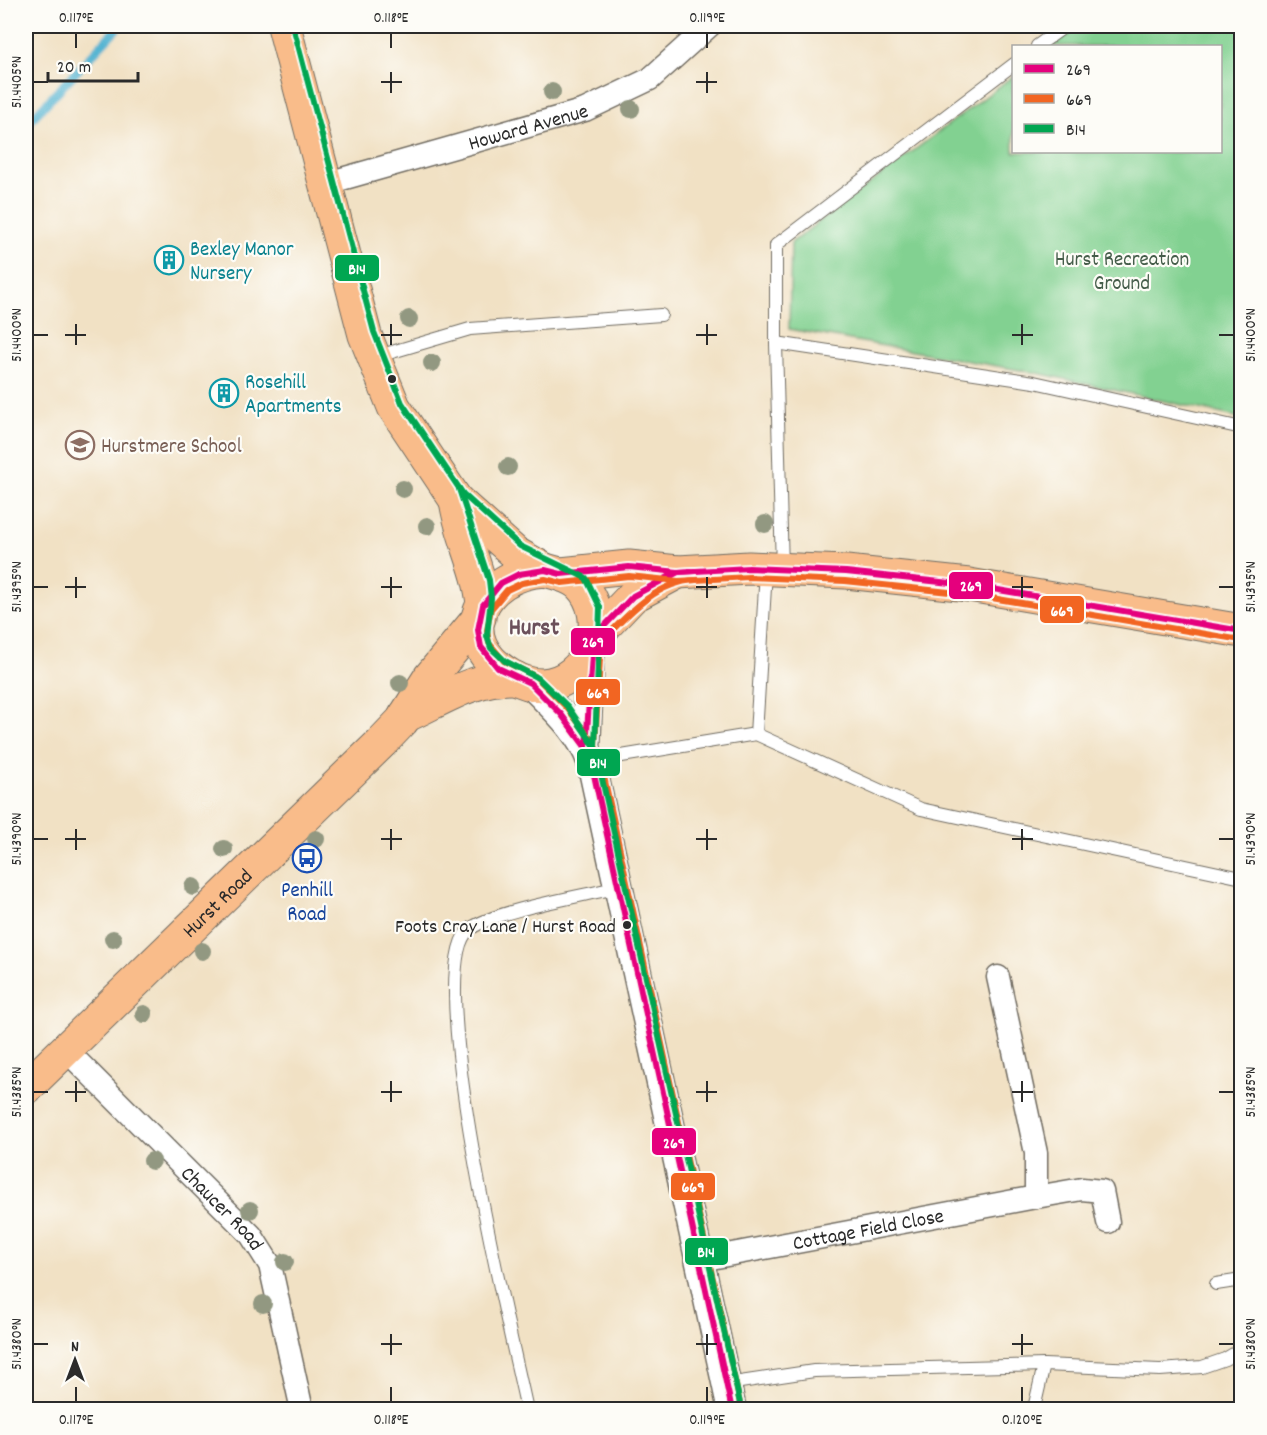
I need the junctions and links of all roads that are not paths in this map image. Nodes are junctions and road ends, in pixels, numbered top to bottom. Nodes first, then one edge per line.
1 (284, 26) edge
2 (709, 26) edge
3 (1065, 26) edge
4 (1038, 45) edge
5 (1012, 66) edge
6 (324, 184) junction
7 (661, 315) dead end
8 (776, 343) junction
9 (374, 357) junction
10 (1242, 428) edge
11 (456, 500) junction
12 (774, 569) junction
13 (553, 572) junction
14 (678, 572) junction
15 (481, 612) junction
16 (1242, 631) edge
17 (591, 646) junction
18 (523, 681) junction
19 (405, 716) junction
20 (756, 734) junction
21 (589, 754) junction
22 (1242, 878) edge
23 (619, 887) junction
24 (998, 977) dead end
25 (65, 1049) junction
26 (26, 1088) edge
27 (1036, 1197) junction
28 (1108, 1222) dead end
29 (700, 1260) junction
30 (1242, 1280) edge
31 (1216, 1284) dead end
32 (1242, 1349) edge
33 (1044, 1365) junction
34 (730, 1397) edge
35 (302, 1410) edge
36 (527, 1410) edge
37 (1030, 1410) edge

1 - 6 main road
2 - 6 street, Howard Avenue
3 - 4 lane
5 - 8 lane
6 - 9 main road
7 - 9 lane
8 - 10 lane
8 - 12 lane
9 - 11 main road
11 - 13 main road
11 - 15 main road
12 - 14 main road, Hurst Road
12 - 16 main road, Hurst Road
12 - 20 lane
13 - 14 main road, Hurst Road
13 - 15 main road, Hurst Road
13 - 17 main road
14 - 17 main road, Hurst Road
15 - 18 main road
15 - 19 main road, Hurst Road
17 - 18 main road, Hurst Road
17 - 21 street
18 - 19 main road, Hurst Road
18 - 21 street
19 - 25 main road, Hurst Road
20 - 21 lane
20 - 22 lane
21 - 23 street
23 - 29 street
23 - 36 lane
24 - 27 street
25 - 26 main road, Hurst Road
25 - 35 street, Chaucer Road
27 - 28 street, Cottage Field Close
27 - 29 street, Cottage Field Close
29 - 34 street
30 - 31 lane
32 - 33 lane
33 - 34 lane
33 - 37 lane

